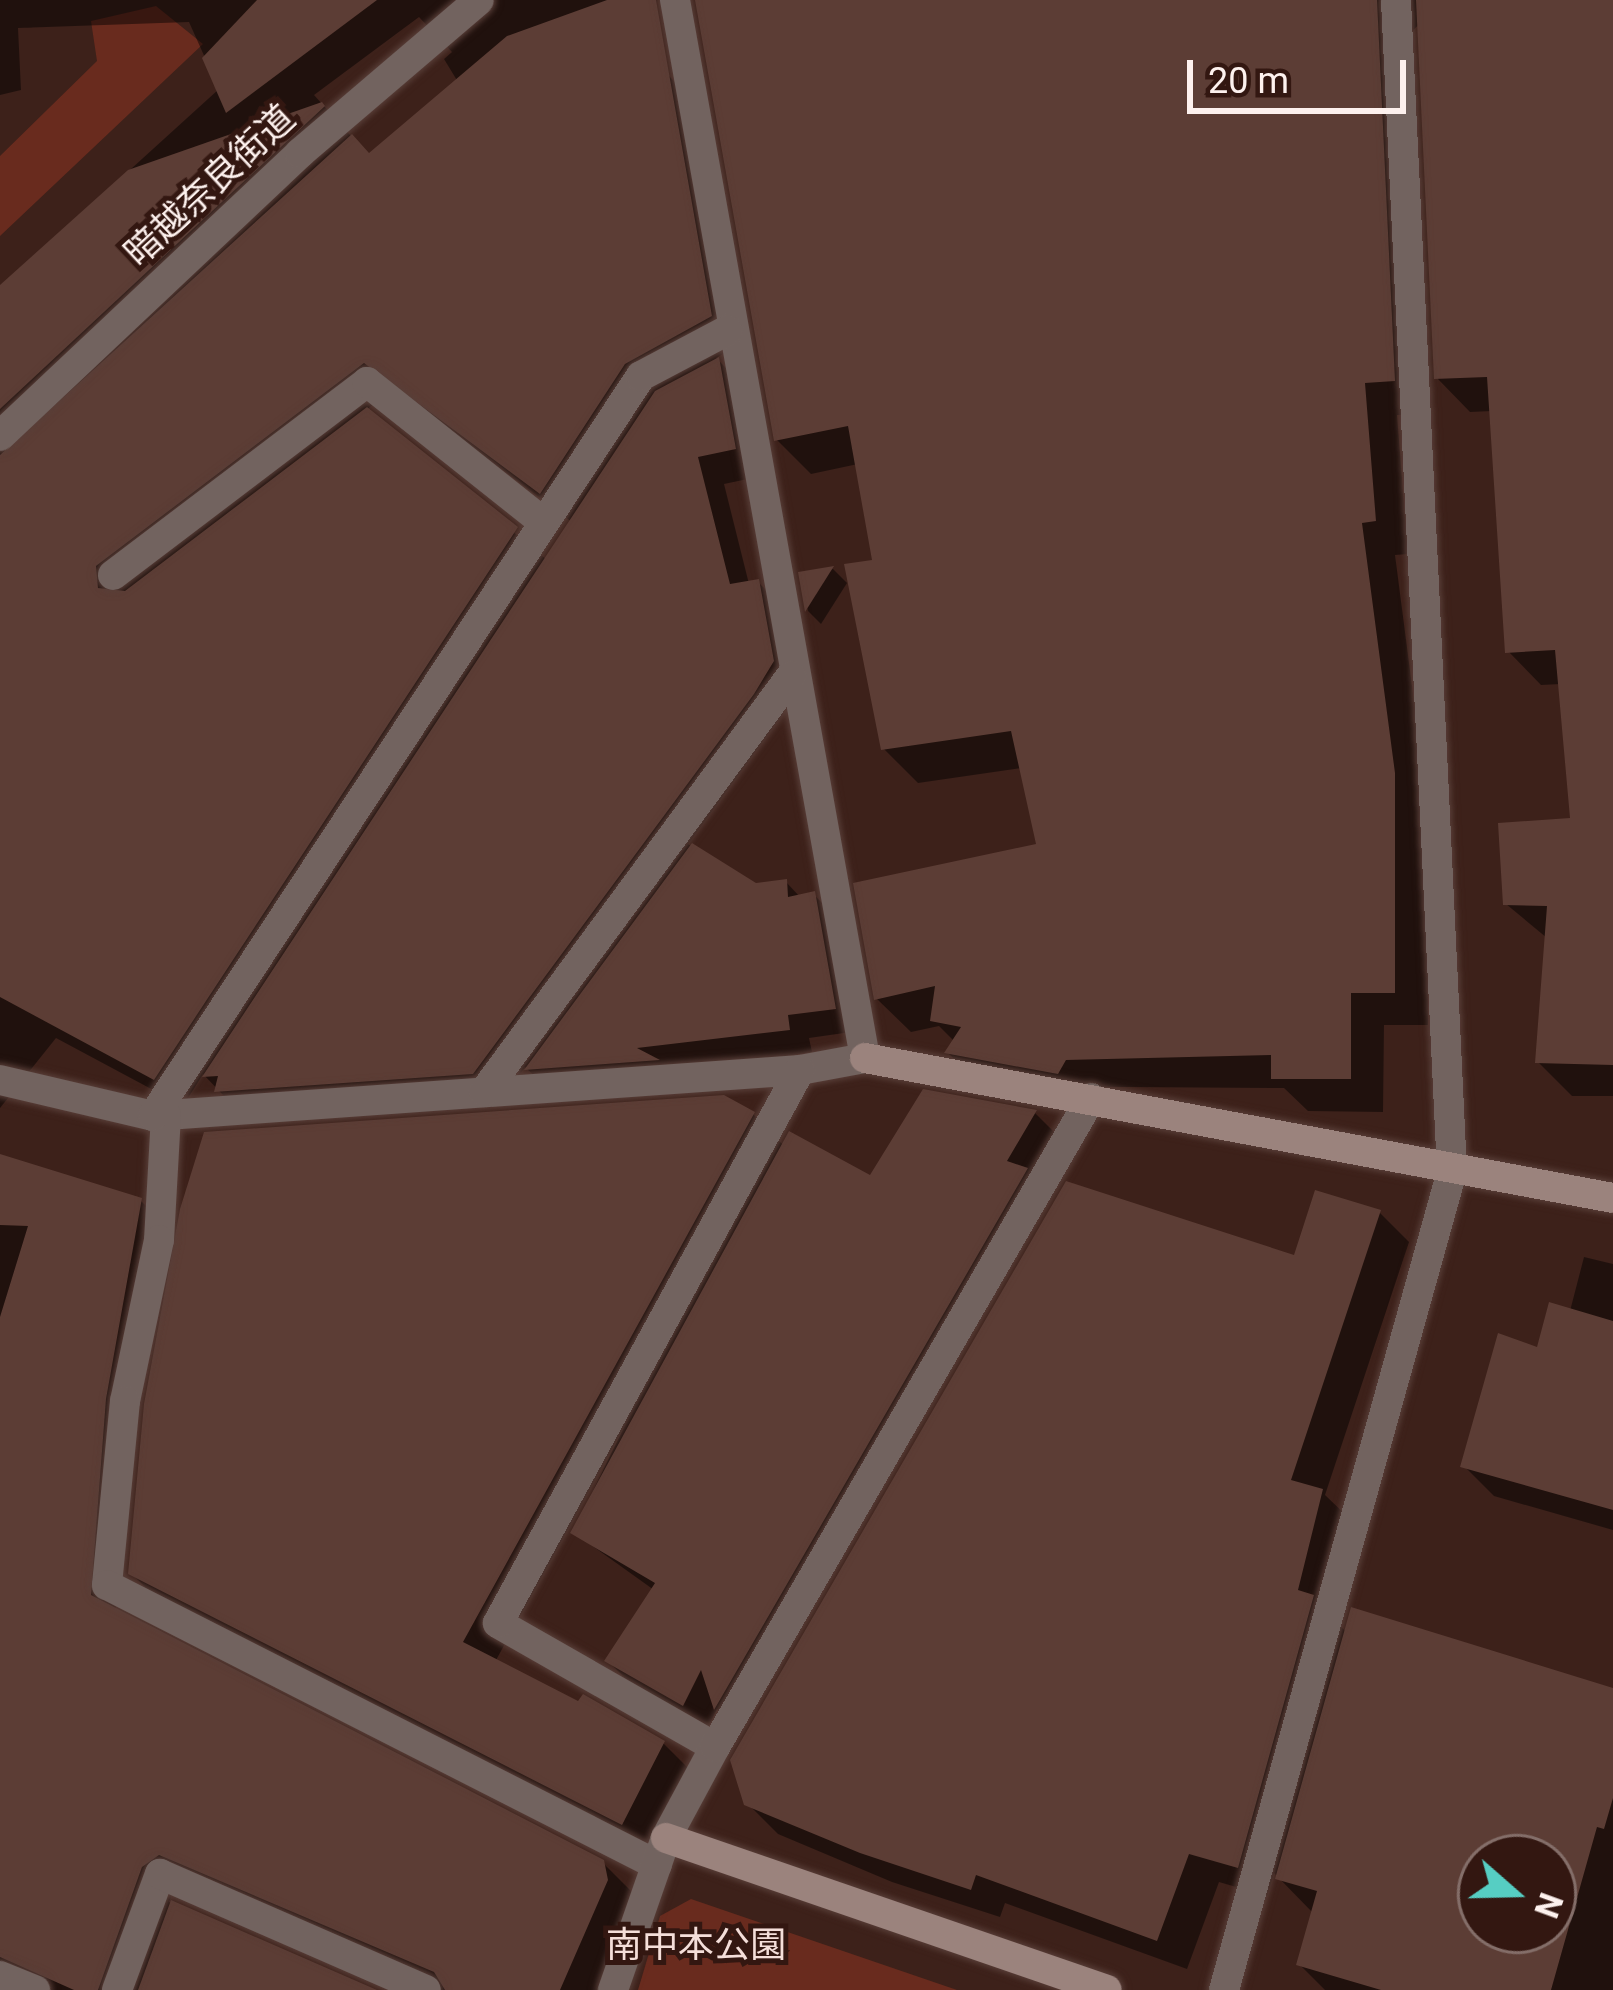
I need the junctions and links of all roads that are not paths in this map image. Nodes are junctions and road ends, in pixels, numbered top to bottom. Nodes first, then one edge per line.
1 (479, 0) edge
2 (674, 0) edge
3 (1396, 0) edge
4 (728, 330) junction
5 (0, 436) edge
6 (543, 522) junction
7 (113, 575) dead end
8 (791, 676) junction
9 (865, 1058) junction
10 (800, 1070) junction
11 (0, 1081) edge
12 (484, 1092) junction
13 (1091, 1098) junction
14 (159, 1116) junction
15 (1452, 1171) junction
16 (1613, 1198) edge
17 (715, 1747) junction
18 (662, 1851) junction
19 (0, 1976) edge
20 (35, 1990) edge
21 (118, 1990) edge
22 (425, 1990) edge
23 (613, 1990) edge
24 (1106, 1990) edge
25 (1224, 1990) edge

1 - 5 street, 暗越奈良街道
2 - 4 street
3 - 15 street
4 - 6 street
4 - 8 street
6 - 7 street
6 - 14 street
8 - 9 street
8 - 12 street
9 - 10 street
9 - 13 street
10 - 12 street
10 - 17 street
11 - 14 street
12 - 14 street
13 - 15 street
13 - 17 street
14 - 18 street
15 - 16 street
15 - 25 street
17 - 18 street
18 - 23 street
18 - 24 street
19 - 20 street
21 - 22 street

